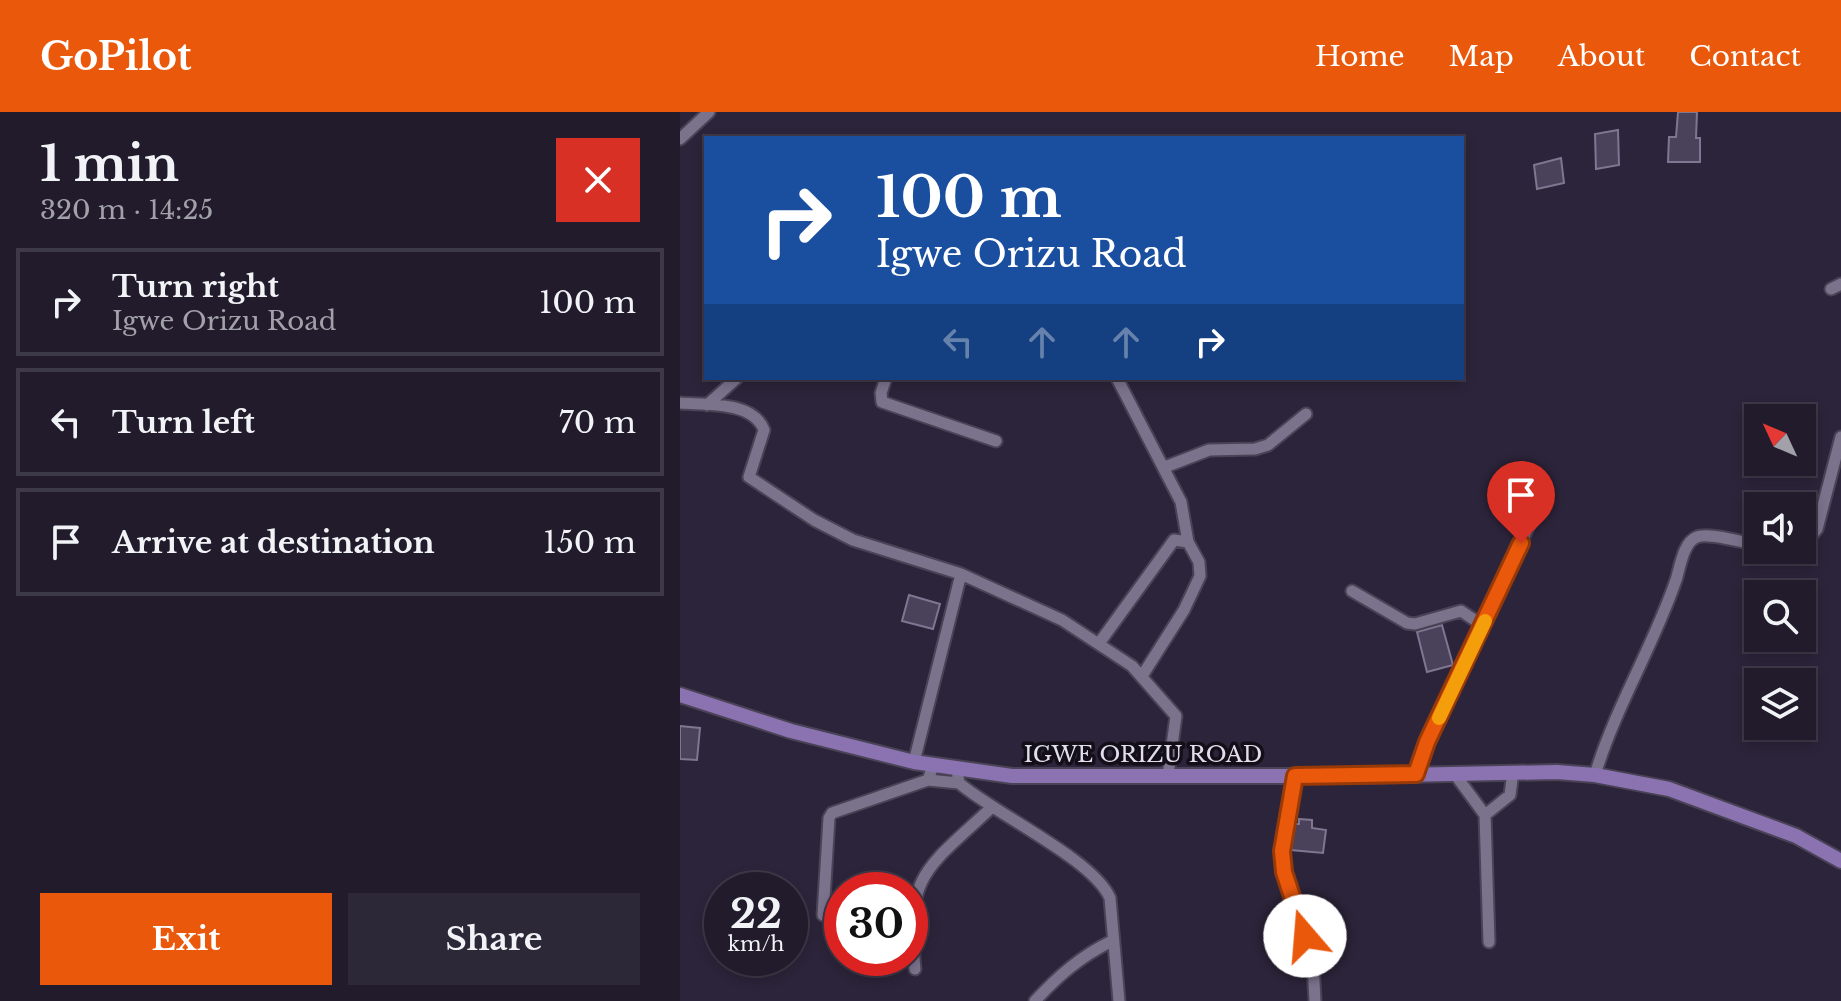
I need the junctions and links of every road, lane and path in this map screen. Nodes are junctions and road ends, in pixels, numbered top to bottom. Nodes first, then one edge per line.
1 (709, 112) edge
2 (680, 139) edge
3 (735, 380) edge
4 (885, 380) edge
5 (1118, 380) edge
6 (680, 403) edge
7 (707, 405) junction
8 (1306, 414) dead end
9 (1841, 437) edge
10 (996, 441) dead end
11 (1165, 467) junction
12 (1534, 515) dead end
13 (1816, 530) edge
14 (1188, 542) junction
15 (1744, 543) edge
16 (961, 574) junction
17 (1352, 591) dead end
18 (1482, 625) junction
19 (1100, 642) junction
20 (1142, 676) junction
21 (680, 695) edge
22 (914, 762) junction
23 (1513, 772) junction
24 (930, 773) junction
25 (1454, 773) junction
26 (1416, 774) junction
27 (1168, 775) junction
28 (1595, 775) junction
29 (1295, 776) junction
30 (958, 777) junction
31 (991, 808) junction
32 (1485, 815) junction
33 (1841, 861) edge
34 (927, 872) edge
35 (823, 915) dead end
36 (1112, 941) junction
37 (1489, 942) dead end
38 (1035, 1001) edge
39 (1119, 1001) edge
40 (1315, 1001) edge

1 - 2 street
3 - 7 street
4 - 10 street
5 - 11 street
6 - 7 street
7 - 16 street
8 - 11 street
9 - 13 street
11 - 14 street
12 - 18 street
14 - 19 street
14 - 20 street
15 - 28 street
16 - 19 street
16 - 22 street
17 - 18 street
18 - 26 street
19 - 20 street
20 - 27 street
21 - 22 main road, IGWE ORIZU ROAD
22 - 24 main road, IGWE ORIZU ROAD
23 - 25 main road, IGWE ORIZU ROAD
23 - 28 main road, IGWE ORIZU ROAD
23 - 32 street
24 - 30 main road, IGWE ORIZU ROAD
24 - 35 street
25 - 26 main road, IGWE ORIZU ROAD
25 - 32 street
26 - 29 main road, IGWE ORIZU ROAD
27 - 29 main road, IGWE ORIZU ROAD
27 - 30 main road, IGWE ORIZU ROAD
28 - 33 main road, IGWE ORIZU ROAD
29 - 40 street
30 - 31 street
31 - 34 street
31 - 36 street
32 - 37 street
36 - 38 street
36 - 39 street

